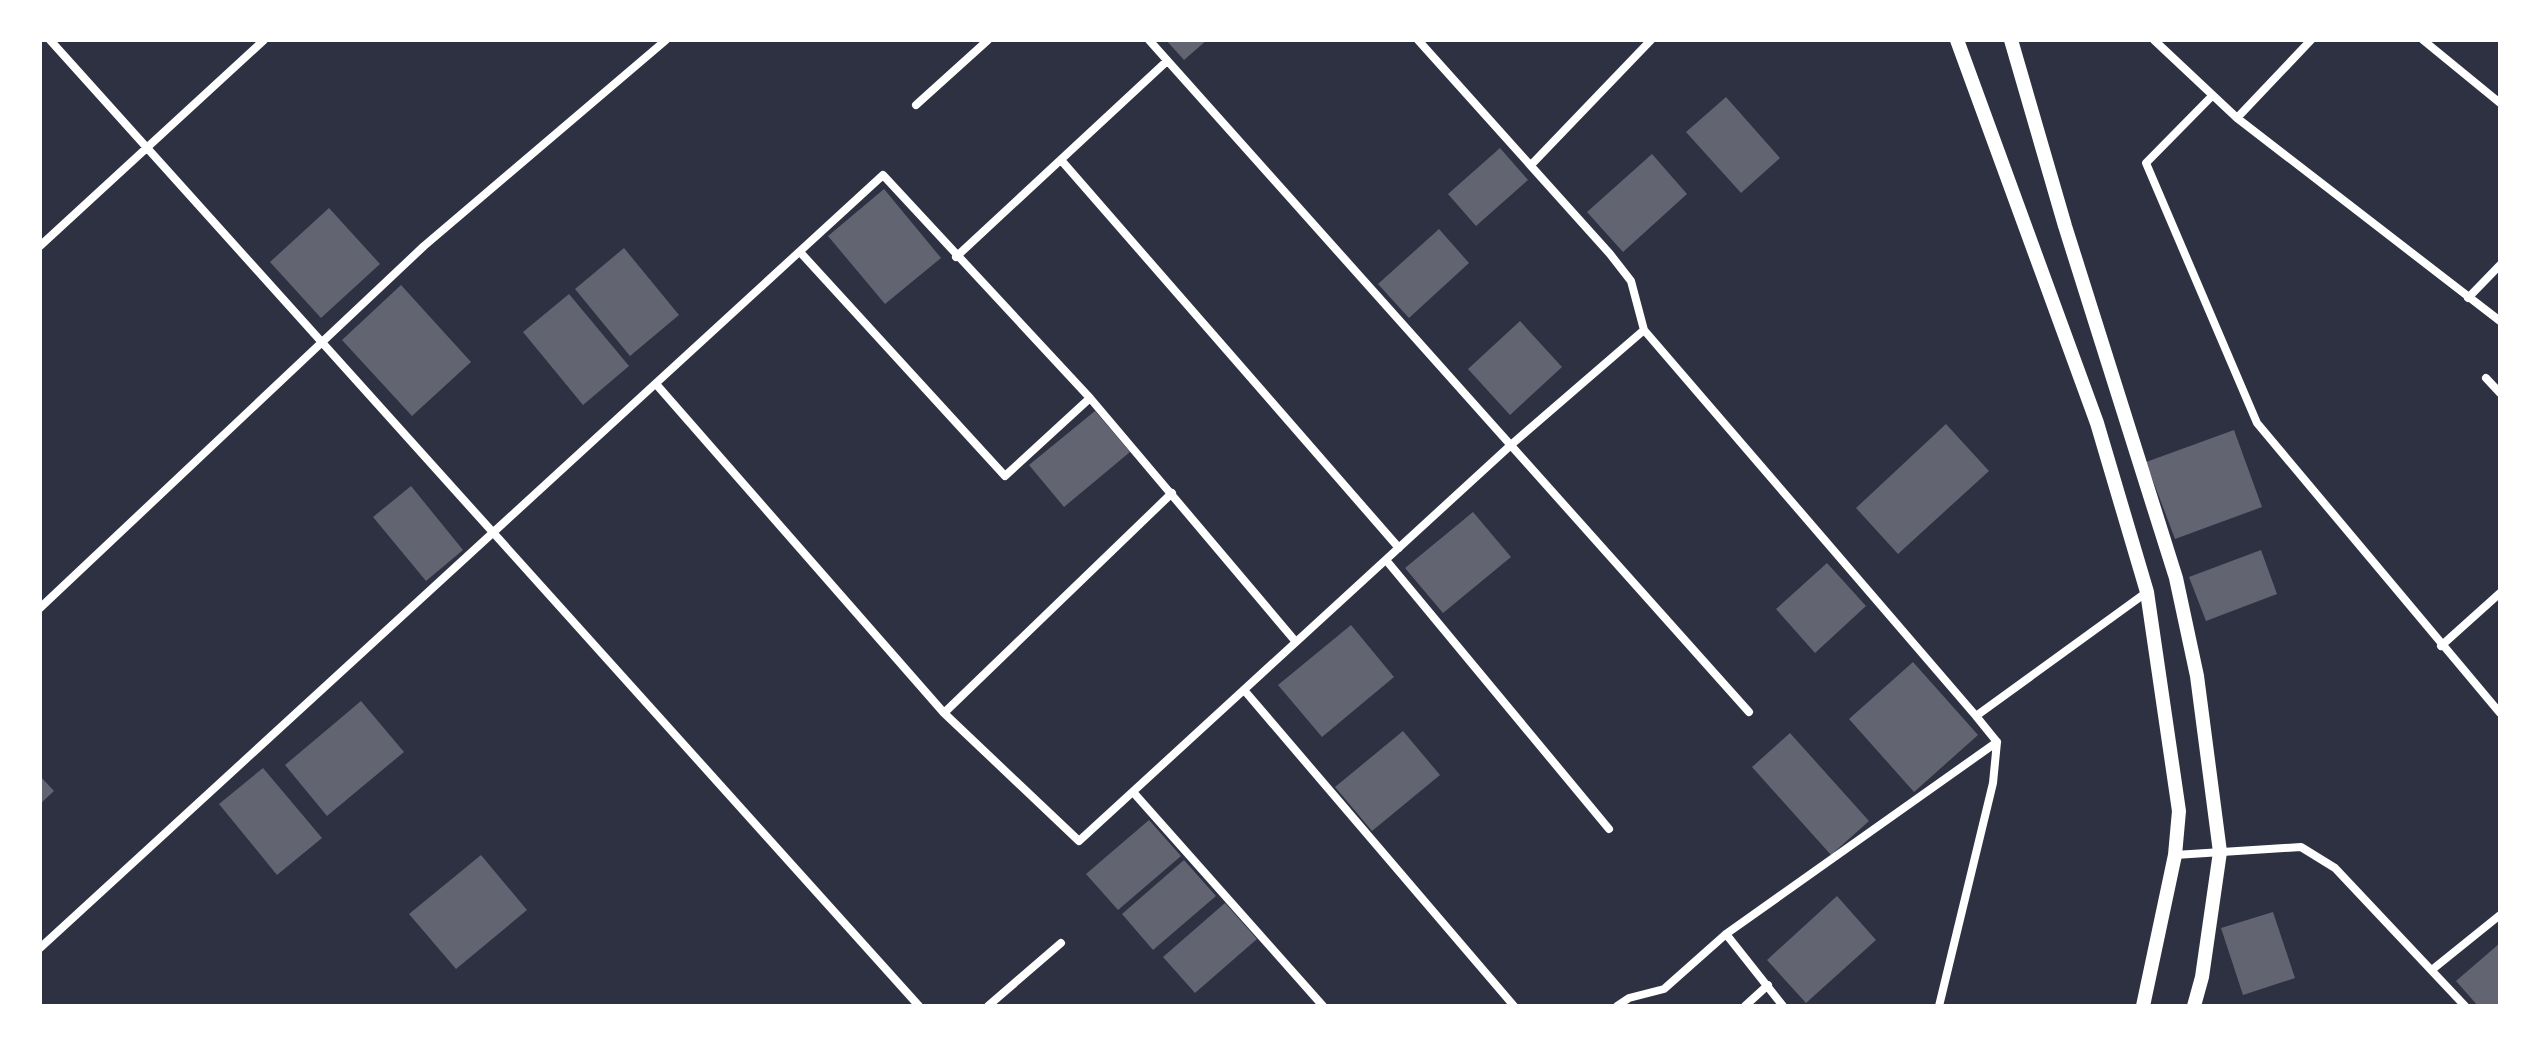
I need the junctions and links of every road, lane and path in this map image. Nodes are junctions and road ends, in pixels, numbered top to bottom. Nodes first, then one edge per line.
1 (50, 40) edge
2 (264, 40) edge
3 (666, 40) edge
4 (988, 40) edge
5 (1149, 40) edge
6 (1418, 40) edge
7 (1651, 40) edge
8 (1957, 40) edge
9 (2011, 40) edge
10 (2154, 40) edge
11 (2311, 40) edge
12 (2423, 40) edge
13 (1167, 61) junction
14 (2211, 97) junction
15 (2500, 103) edge
16 (916, 105) dead end
17 (2237, 118) junction
18 (147, 147) junction
19 (1061, 160) junction
20 (1531, 165) junction
21 (40, 246) edge
22 (800, 252) junction
23 (956, 257) junction
24 (2500, 265) edge
25 (2468, 298) junction
26 (2500, 321) edge
27 (1644, 330) junction
28 (323, 341) junction
29 (2486, 378) dead end
30 (656, 384) junction
31 (2500, 393) edge
32 (1090, 398) junction
33 (1512, 444) junction
34 (1172, 493) junction
35 (495, 534) junction
36 (1399, 548) junction
37 (1386, 560) junction
38 (2147, 592) junction
39 (2500, 593) edge
40 (40, 608) edge
41 (1296, 642) junction
42 (2441, 646) junction
43 (1244, 690) junction
44 (1749, 712) dead end
45 (944, 713) junction
46 (2500, 713) edge
47 (1976, 716) junction
48 (1997, 742) junction
49 (1133, 792) junction
50 (1609, 829) dead end
51 (2220, 852) junction
52 (2175, 855) junction
53 (2500, 915) edge
54 (1726, 934) junction
55 (1061, 943) dead end
56 (40, 948) edge
57 (2433, 969) junction
58 (1768, 985) junction
59 (919, 1006) edge
60 (988, 1006) edge
61 (1323, 1006) edge
62 (1514, 1006) edge
63 (1617, 1006) edge
64 (1745, 1006) edge
65 (1783, 1006) edge
66 (1939, 1006) edge
67 (2143, 1006) edge
68 (2194, 1006) edge
69 (2465, 1006) edge

1 - 18 street
2 - 18 street
3 - 28 street
4 - 16 street
5 - 13 street
6 - 20 street
7 - 20 street
8 - 38 street
9 - 51 street
10 - 14 street
11 - 17 street
12 - 15 street
13 - 19 street
13 - 33 street
14 - 17 street
14 - 42 street
17 - 25 street
18 - 21 street
18 - 28 street
19 - 23 street
19 - 36 street
20 - 27 street
22 - 23 street
22 - 30 street
22 - 32 street
23 - 32 street
24 - 25 street
25 - 26 street
27 - 33 street
27 - 47 street
28 - 35 street
28 - 40 street
29 - 31 street
30 - 35 street
30 - 45 street
32 - 34 street
33 - 36 street
33 - 44 street
34 - 41 street
34 - 45 street
35 - 56 street
35 - 59 street
36 - 37 street
37 - 41 street
37 - 50 street
38 - 47 street
38 - 52 street
39 - 42 street
41 - 43 street
42 - 46 street
43 - 49 street
43 - 62 street
45 - 49 street
47 - 48 street
48 - 54 street
48 - 66 street
49 - 61 street
51 - 52 street
51 - 57 street
51 - 68 street
52 - 67 street
53 - 57 street
54 - 58 street
54 - 63 street
55 - 60 street
57 - 69 street
58 - 64 street
58 - 65 street

